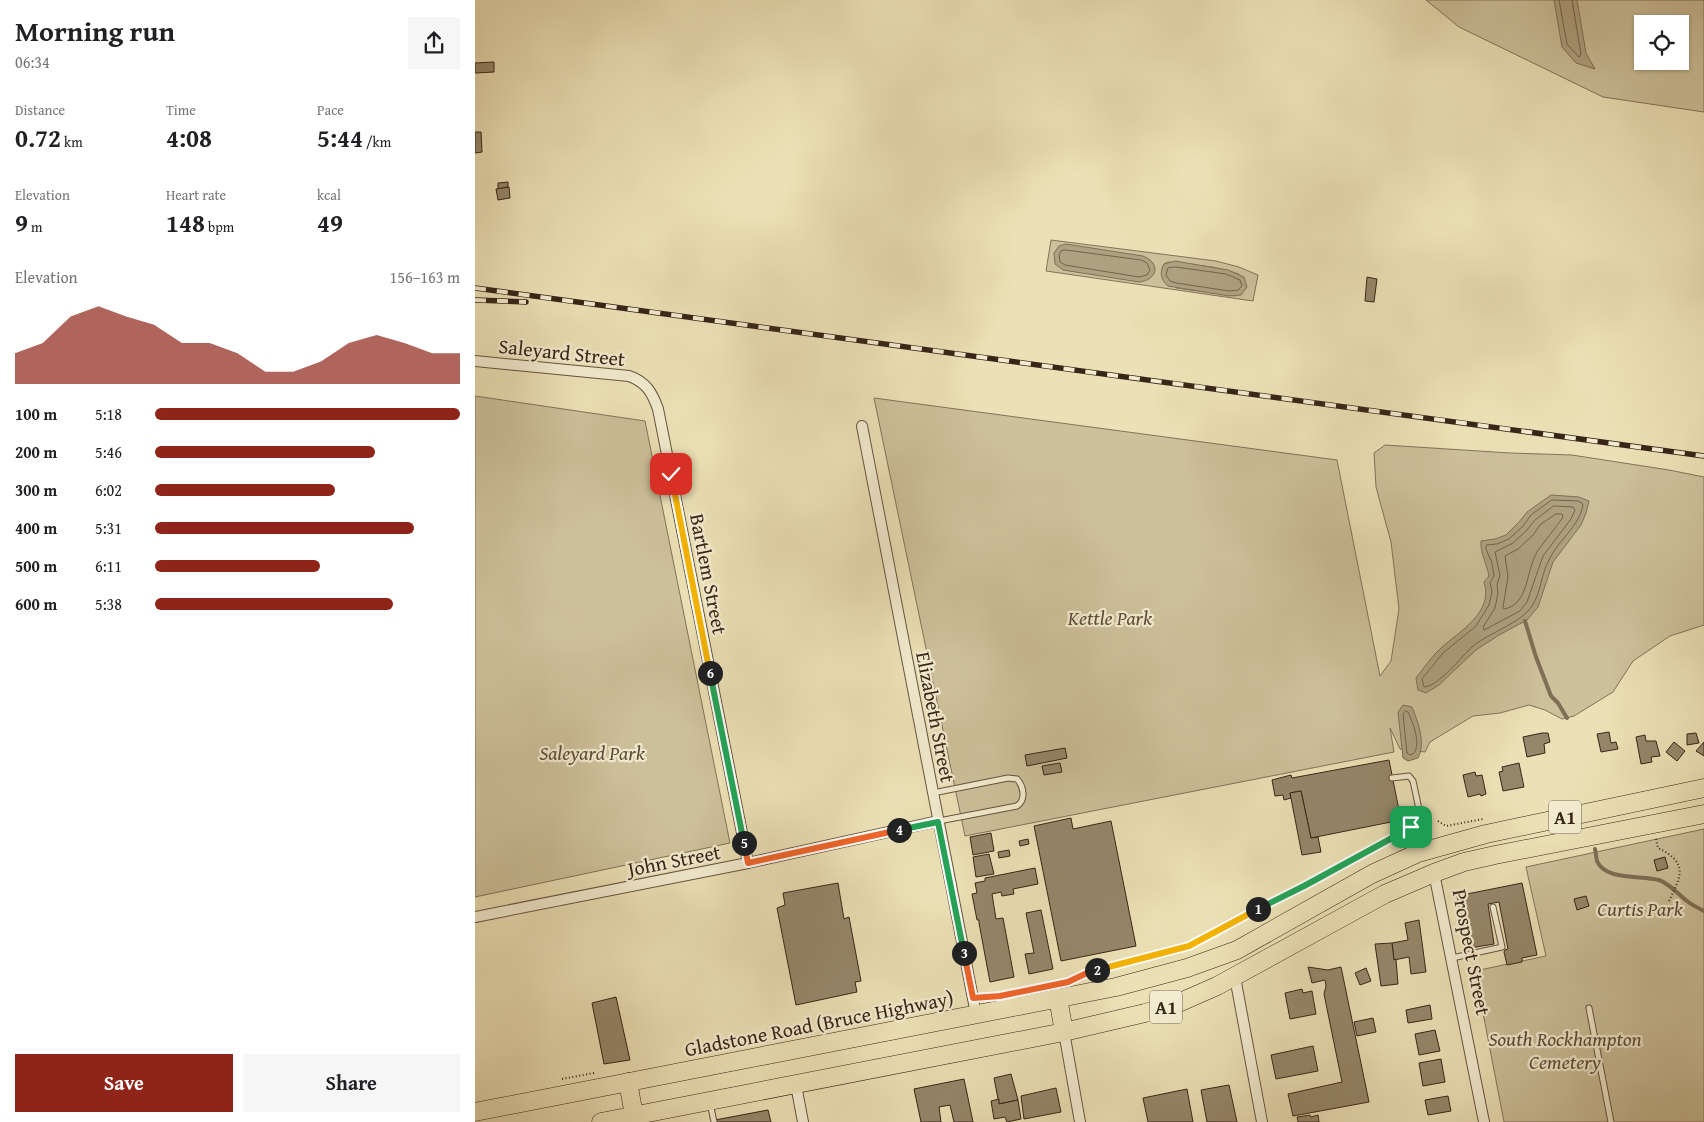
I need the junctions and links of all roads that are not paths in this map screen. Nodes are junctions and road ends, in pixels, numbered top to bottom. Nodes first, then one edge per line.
1 (475, 360) edge
2 (658, 409) joint
3 (862, 426) dead end
4 (1392, 778) dead end
5 (1704, 788) edge
6 (933, 793) junction
7 (1704, 814) edge
8 (938, 822) junction
9 (1428, 850) junction
10 (748, 863) junction
11 (1434, 873) junction
12 (1493, 907) dead end
13 (475, 917) edge
14 (1452, 958) junction
15 (1235, 977) junction
16 (1058, 998) junction
17 (1589, 1008) dead end
18 (976, 1014) junction
19 (1064, 1032) junction
20 (628, 1082) junction
21 (796, 1085) junction
22 (709, 1102) junction
23 (475, 1112) edge
24 (635, 1119) edge
25 (601, 1122) edge
26 (713, 1122) edge
27 (803, 1122) edge
28 (1080, 1122) edge
29 (1261, 1122) edge
30 (1484, 1122) edge
31 (1611, 1122) edge

1 - 2 street, Saleyard Street
2 - 10 street, Bartlem Street
3 - 6 street, Elizabeth Street
4 - 9 lane
5 - 9 highway, Gladstone Road (Bruce Highway) / A1
6 - 8 street, Elizabeth Street
6 - 8 lane
7 - 11 highway, A1
8 - 10 street, John Street
8 - 18 street, Elizabeth Street
9 - 11 highway, Prospect Street
9 - 16 highway, Gladstone Road (Bruce Highway) / A1
10 - 13 street, John Street
11 - 14 street, Prospect Street
11 - 15 highway, A1
12 - 14 lane
14 - 30 street, Prospect Street
15 - 19 highway, A1
15 - 29 street
16 - 18 highway, Gladstone Road (Bruce Highway) / A1
16 - 19 highway
17 - 31 lane
18 - 20 highway, Gladstone Road (Bruce Highway) / A1
19 - 21 highway, A1
19 - 28 street
20 - 23 highway, Gladstone Road (Bruce Highway) / A1
20 - 24 highway
21 - 22 highway, A1
21 - 27 street
22 - 24 highway, A1
22 - 26 lane
24 - 25 highway, A1

